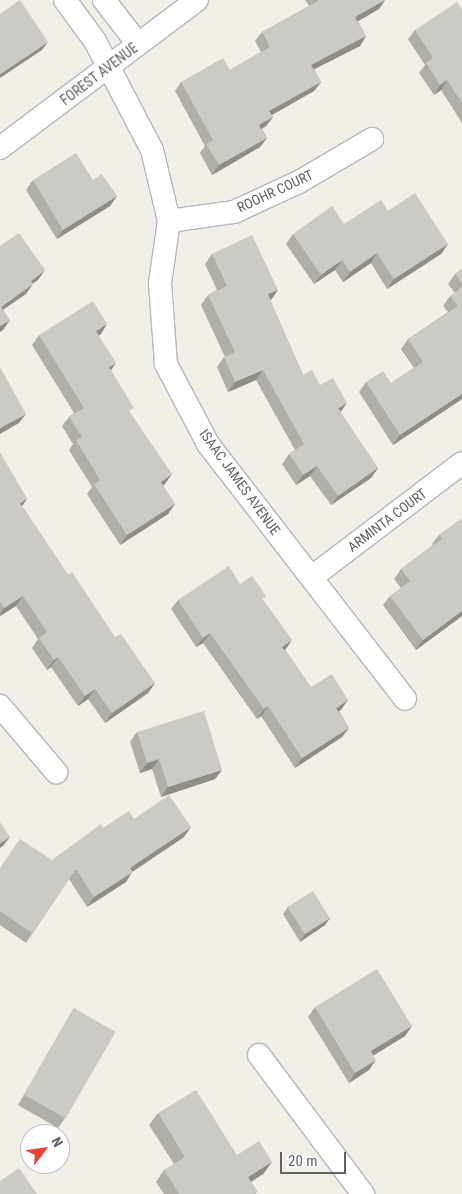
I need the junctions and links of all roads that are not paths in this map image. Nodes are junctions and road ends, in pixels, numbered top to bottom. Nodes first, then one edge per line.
1 (65, 0) edge
2 (104, 0) edge
3 (198, 0) edge
4 (138, 44) junction
5 (109, 66) junction
6 (372, 139) dead end
7 (0, 148) edge
8 (169, 221) junction
9 (462, 463) edge
10 (312, 578) junction
11 (405, 699) dead end
12 (0, 706) edge
13 (56, 772) dead end
14 (259, 1055) dead end
15 (363, 1194) edge

1 - 5 street, ISAAC JAMES AVENUE
2 - 4 street
3 - 4 street, FOREST AVENUE
4 - 5 street, FOREST AVENUE
5 - 7 street, FOREST AVENUE
5 - 8 street, ISAAC JAMES AVENUE
6 - 8 street, ROOHR COURT
8 - 10 street, ISAAC JAMES AVENUE
9 - 10 street, ARMINTA COURT
10 - 11 street, ISAAC JAMES AVENUE
12 - 13 street
14 - 15 street

